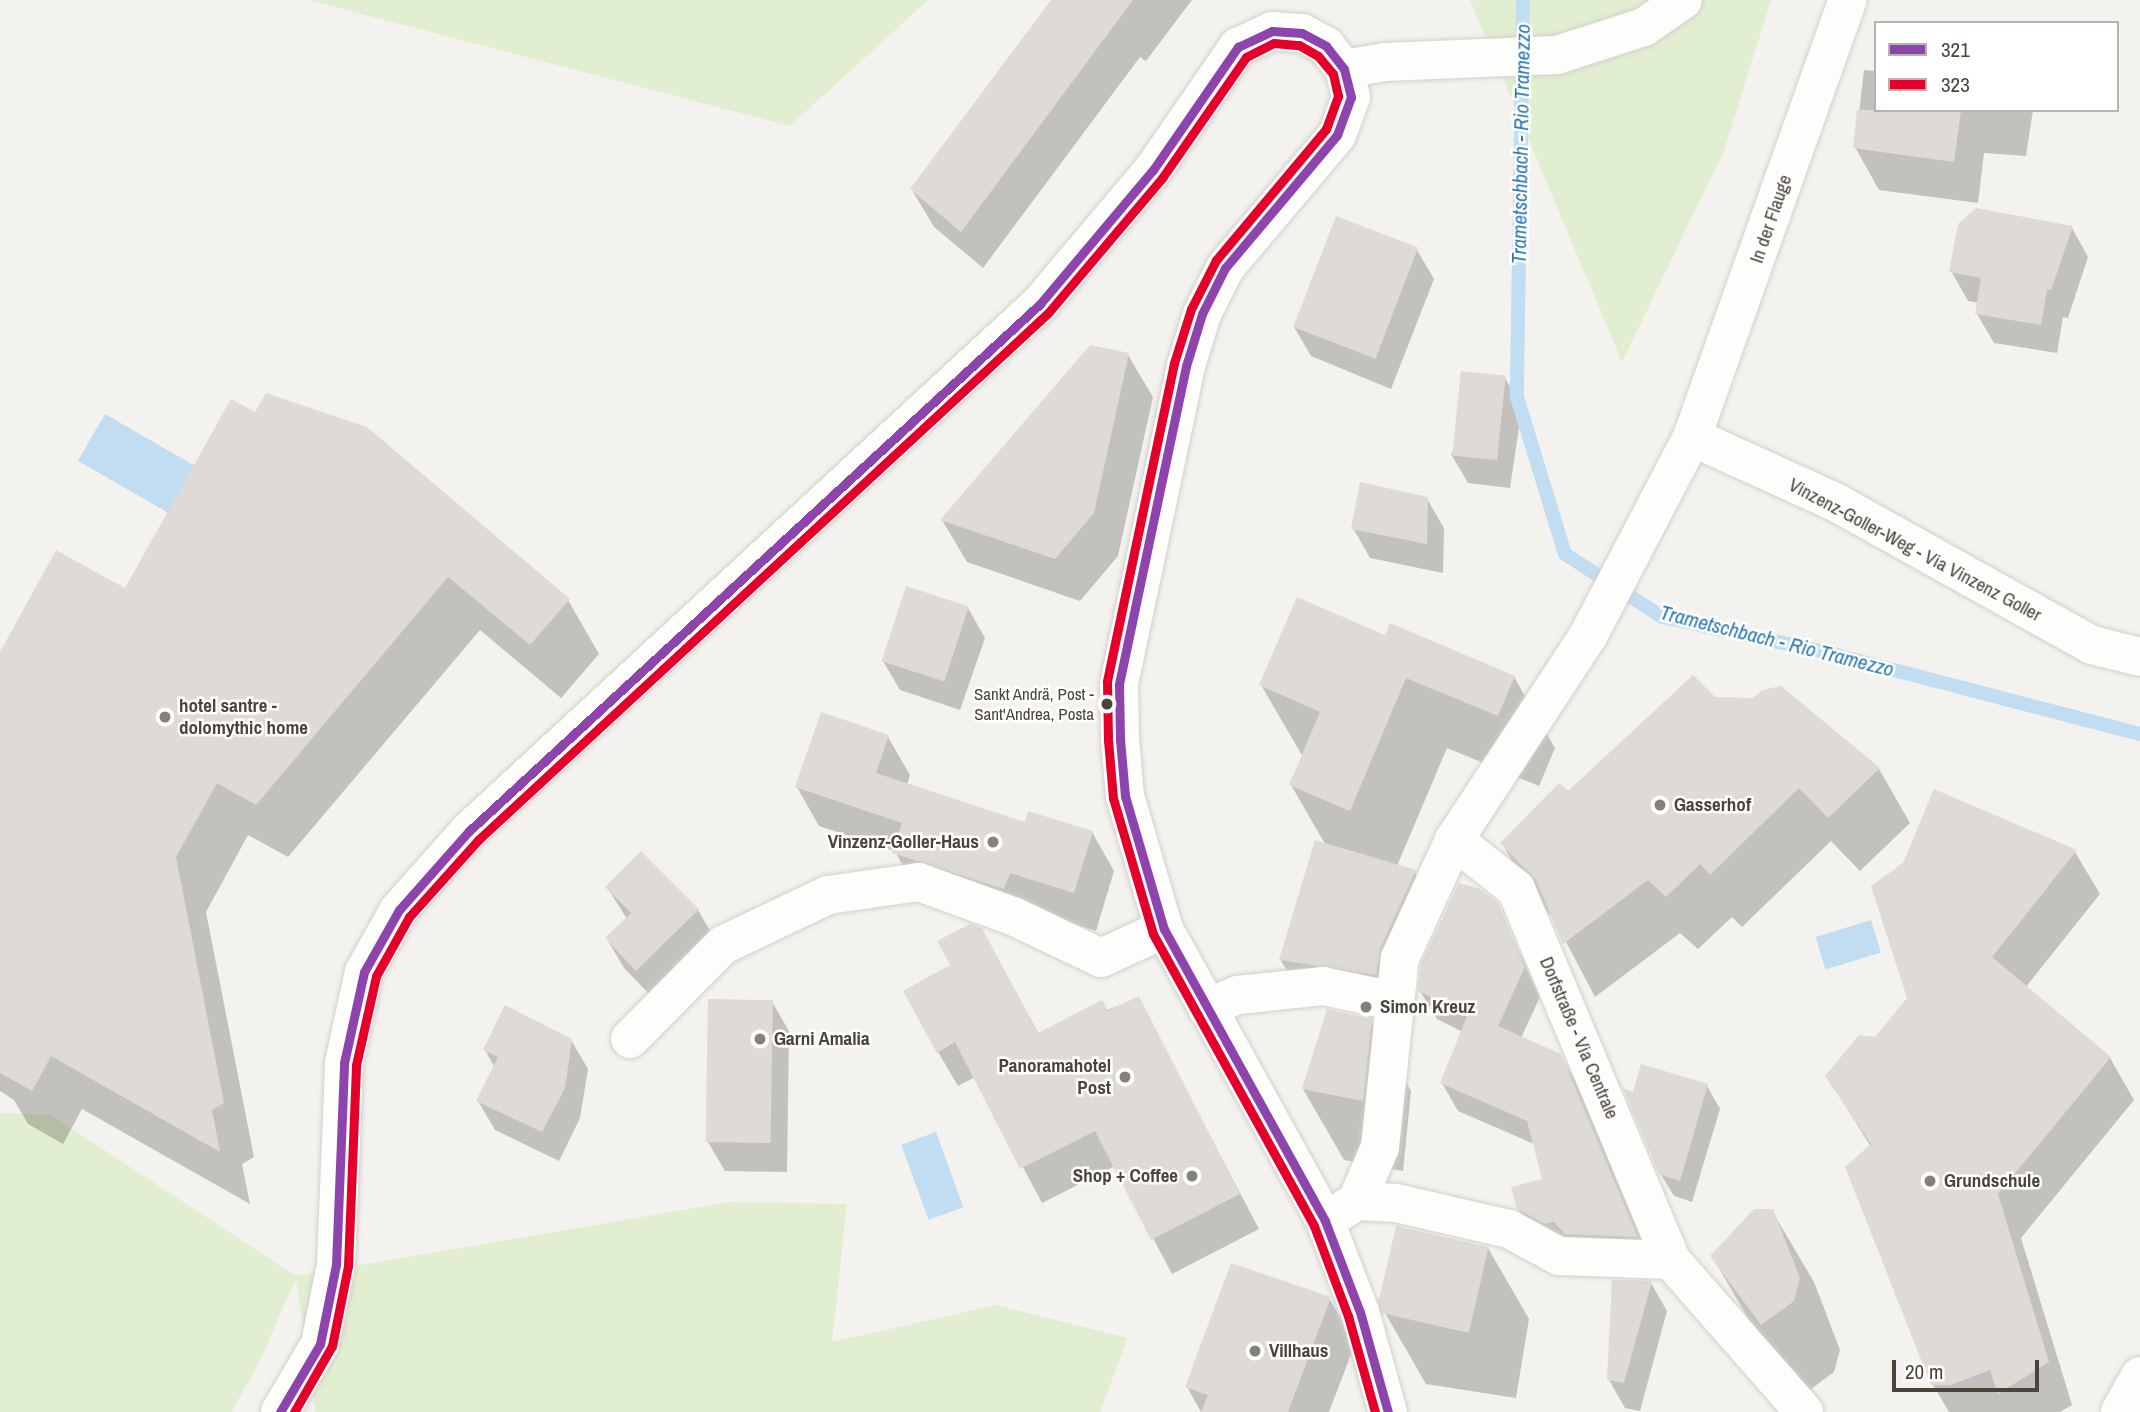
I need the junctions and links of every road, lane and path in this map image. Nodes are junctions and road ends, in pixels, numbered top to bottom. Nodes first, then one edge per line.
1 (1683, 0) edge
2 (1848, 0) edge
3 (1355, 67) junction
4 (1692, 437) junction
5 (2140, 656) edge
6 (1454, 840) junction
7 (1164, 929) junction
8 (1394, 1001) junction
9 (1207, 1009) junction
10 (630, 1039) dead end
11 (1357, 1201) junction
12 (1325, 1222) junction
13 (1671, 1260) junction
14 (2140, 1376) edge
15 (279, 1412) edge
16 (1388, 1412) edge
17 (1804, 1412) edge
18 (2120, 1412) edge

1 - 3 street
2 - 4 street, In der Flauge
3 - 7 street
3 - 15 street
4 - 5 street, Vinzenz-Goller-Weg - Via Vinzenz Goller
4 - 6 street
6 - 8 street
6 - 13 street, Dorfstraße - Via Centrale
7 - 9 street
7 - 10 street
8 - 9 street
8 - 11 street
9 - 12 street
11 - 12 street
11 - 13 street
12 - 16 street
13 - 17 street, Dorfstraße - Via Centrale
14 - 18 street

